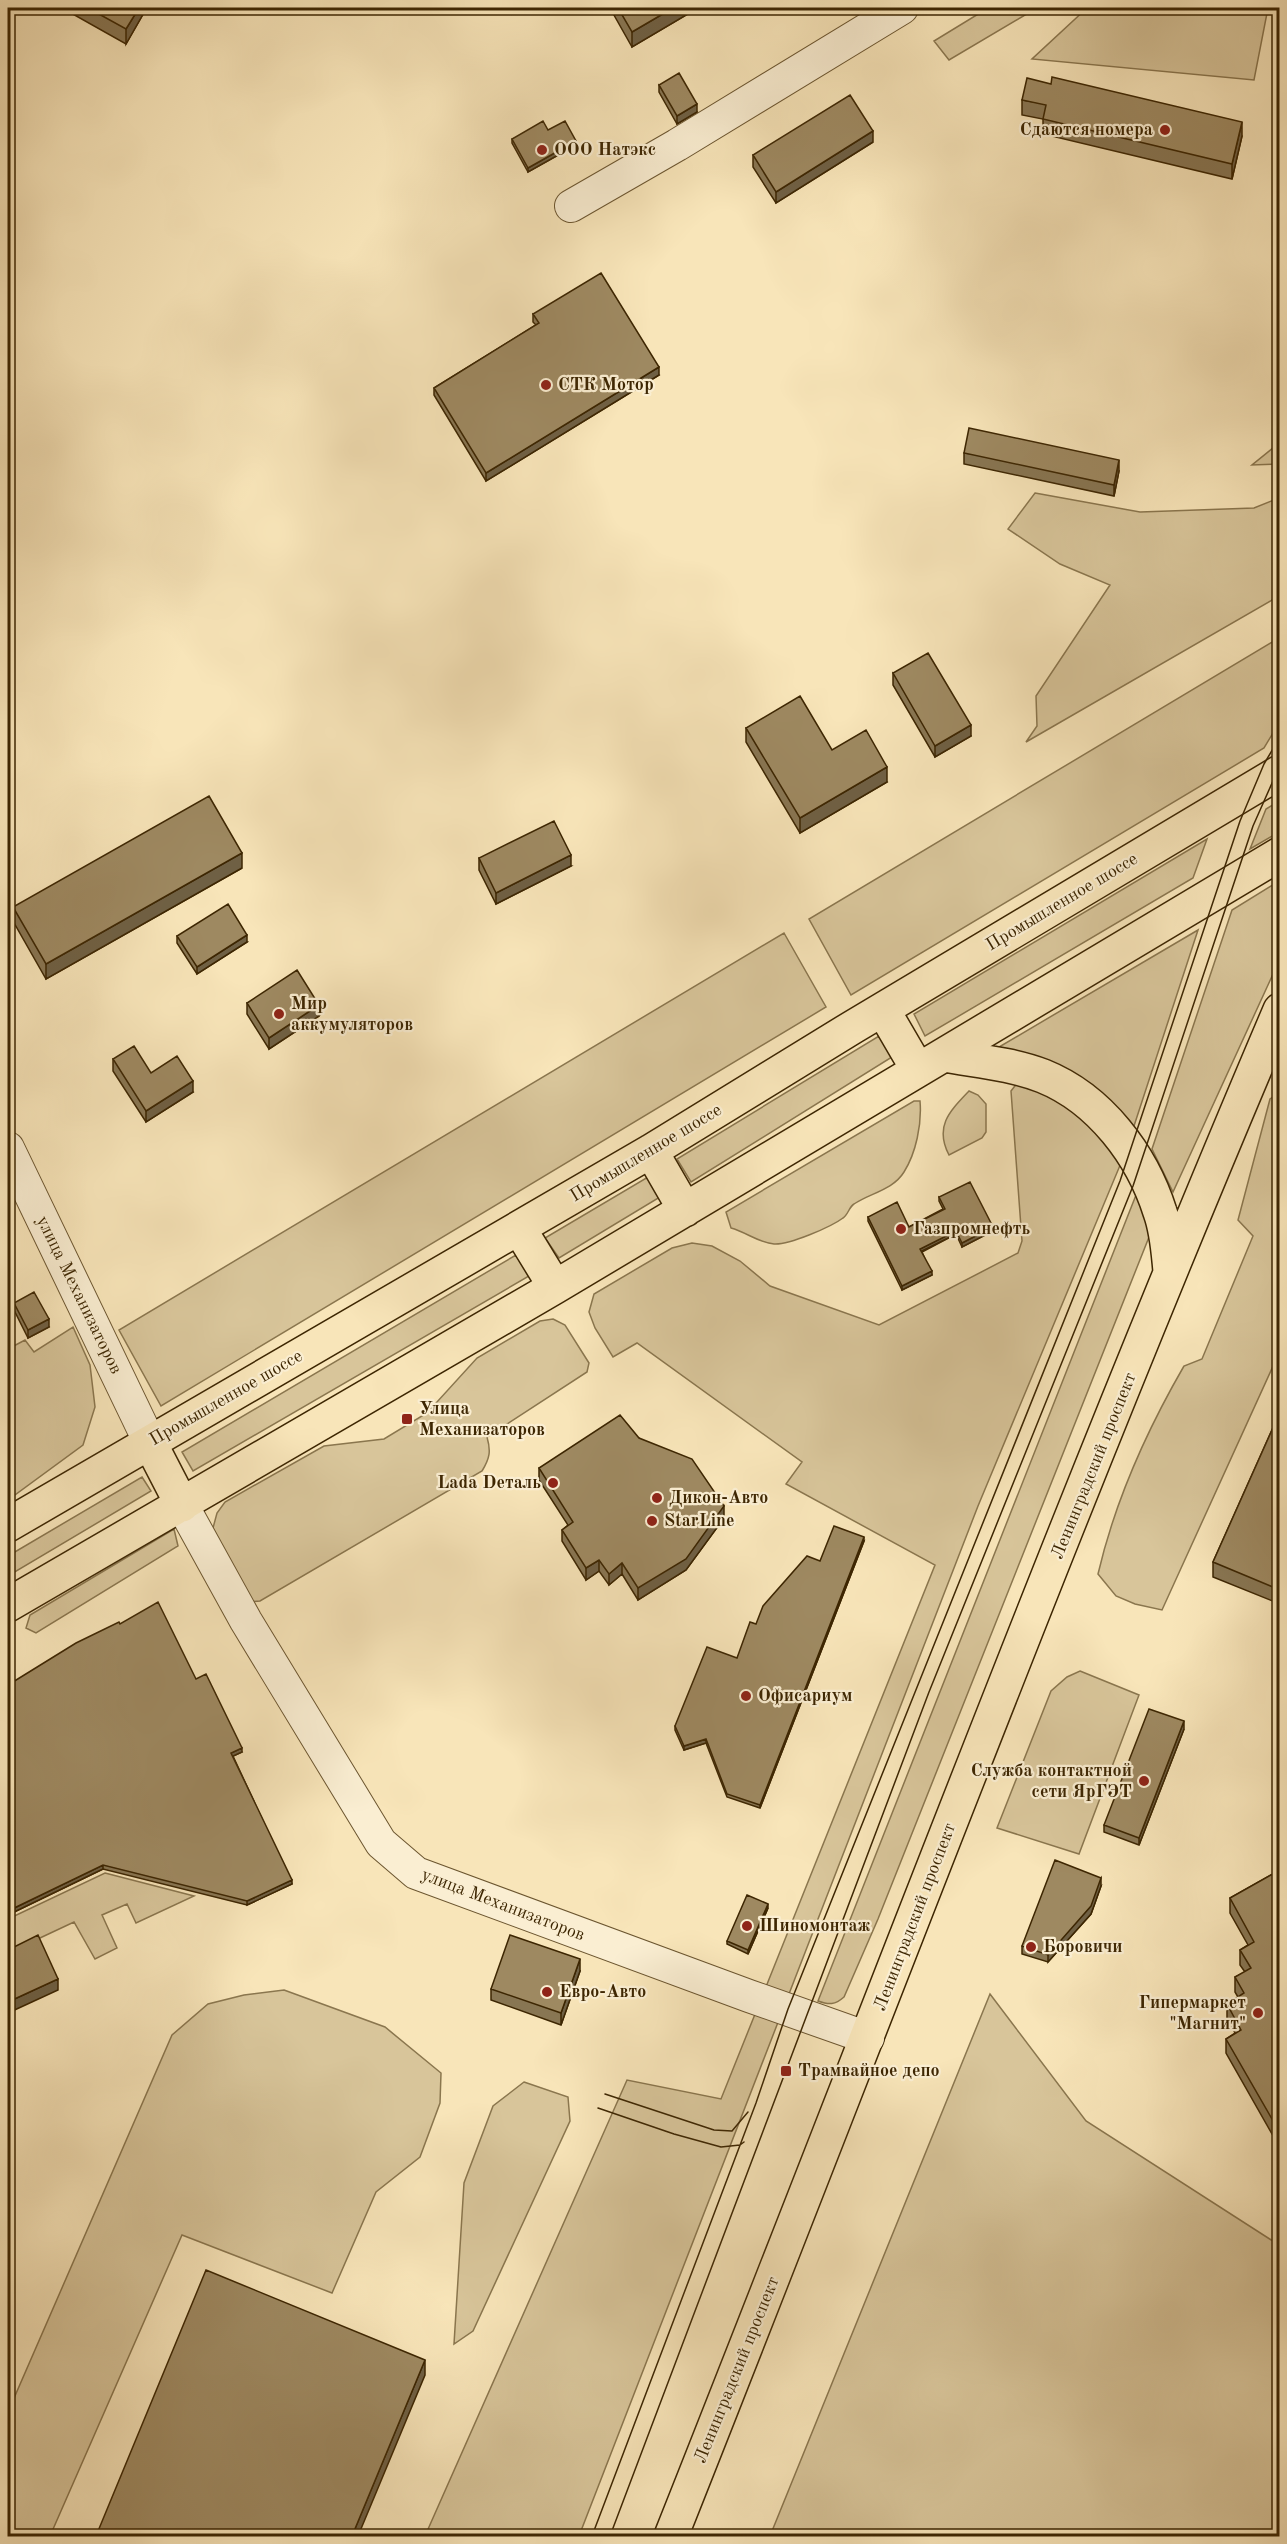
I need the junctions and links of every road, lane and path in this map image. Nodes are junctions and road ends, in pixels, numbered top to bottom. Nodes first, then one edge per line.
1 (902, 8) edge
2 (571, 206) dead end
3 (1280, 772) edge
4 (1280, 854) edge
5 (883, 1010) junction
6 (1280, 1010) edge
7 (1280, 1026) edge
8 (931, 1062) junction
9 (1242, 1099) junction
10 (8, 1148) edge
11 (651, 1151) junction
12 (685, 1210) junction
13 (519, 1228) junction
14 (1170, 1274) junction
15 (555, 1287) junction
16 (150, 1443) junction
17 (182, 1505) junction
18 (8, 1525) edge
19 (8, 1605) edge
20 (868, 2038) junction
21 (671, 2536) edge

1 - 2 street
3 - 5 main road, Промышленное шоссе
4 - 8 main road
5 - 8 main road
5 - 11 main road, Промышленное шоссе
6 - 9 main road, Ленинградский проспект
7 - 9 main road, Ленинградский проспект
8 - 12 main road
8 - 14 main road
9 - 14 main road, Ленинградский проспект
10 - 16 street, улица Механизаторов
11 - 12 main road
11 - 13 main road, Промышленное шоссе
12 - 15 main road
13 - 15 main road
13 - 16 main road, Промышленное шоссе
14 - 20 main road, Ленинградский проспект
15 - 17 main road
16 - 17 main road
16 - 18 main road, Промышленное шоссе
17 - 19 main road
17 - 20 street, улица Механизаторов
20 - 21 main road, Ленинградский проспект

